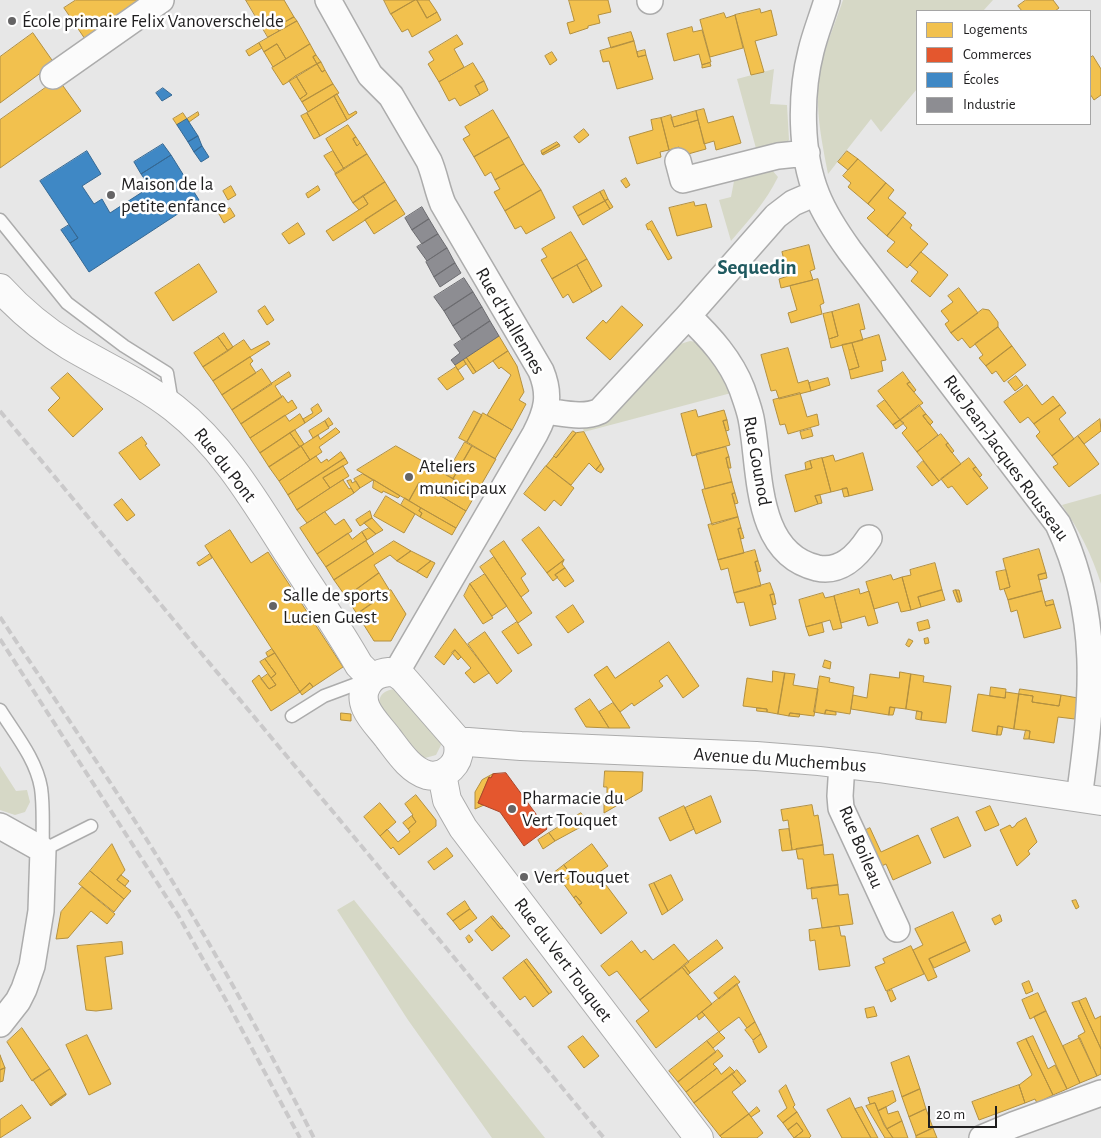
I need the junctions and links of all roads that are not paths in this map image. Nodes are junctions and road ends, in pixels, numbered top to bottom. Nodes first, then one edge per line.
1 (161, 0) edge
2 (328, 0) edge
3 (827, 0) edge
4 (53, 76) dead end
5 (807, 154) junction
6 (678, 161) dead end
7 (816, 193) junction
8 (0, 220) edge
9 (0, 288) edge
10 (688, 316) junction
11 (173, 408) junction
12 (545, 411) junction
13 (870, 538) dead end
14 (384, 676) junction
15 (0, 710) edge
16 (292, 716) dead end
17 (458, 743) junction
18 (842, 763) junction
19 (442, 774) junction
20 (1090, 799) edge
21 (0, 826) edge
22 (92, 826) dead end
23 (43, 850) junction
24 (897, 928) dead end
25 (0, 1024) edge
26 (1101, 1092) edge
27 (699, 1138) edge
28 (982, 1138) edge

1 - 4 street
2 - 12 street, Rue d'Hallennes
3 - 5 street, Rue Jean-Jacques Rousseau
5 - 6 street
5 - 7 street, Rue Jean-Jacques Rousseau
7 - 10 street
7 - 20 street, Rue Jean-Jacques Rousseau
8 - 11 lane
9 - 11 street, Rue du Pont
10 - 12 street
10 - 13 street, Rue Gounod
11 - 14 street, Rue du Pont
12 - 14 street, Rue d'Hallennes
14 - 16 lane
14 - 17 street
14 - 19 street
15 - 23 lane
17 - 18 street, Avenue du Muchembus
17 - 19 street
18 - 20 street, Avenue du Muchembus
18 - 24 street, Rue Boileau
19 - 27 street, Rue du Vert Touquet
21 - 23 street
22 - 23 lane
23 - 25 street
26 - 28 street

